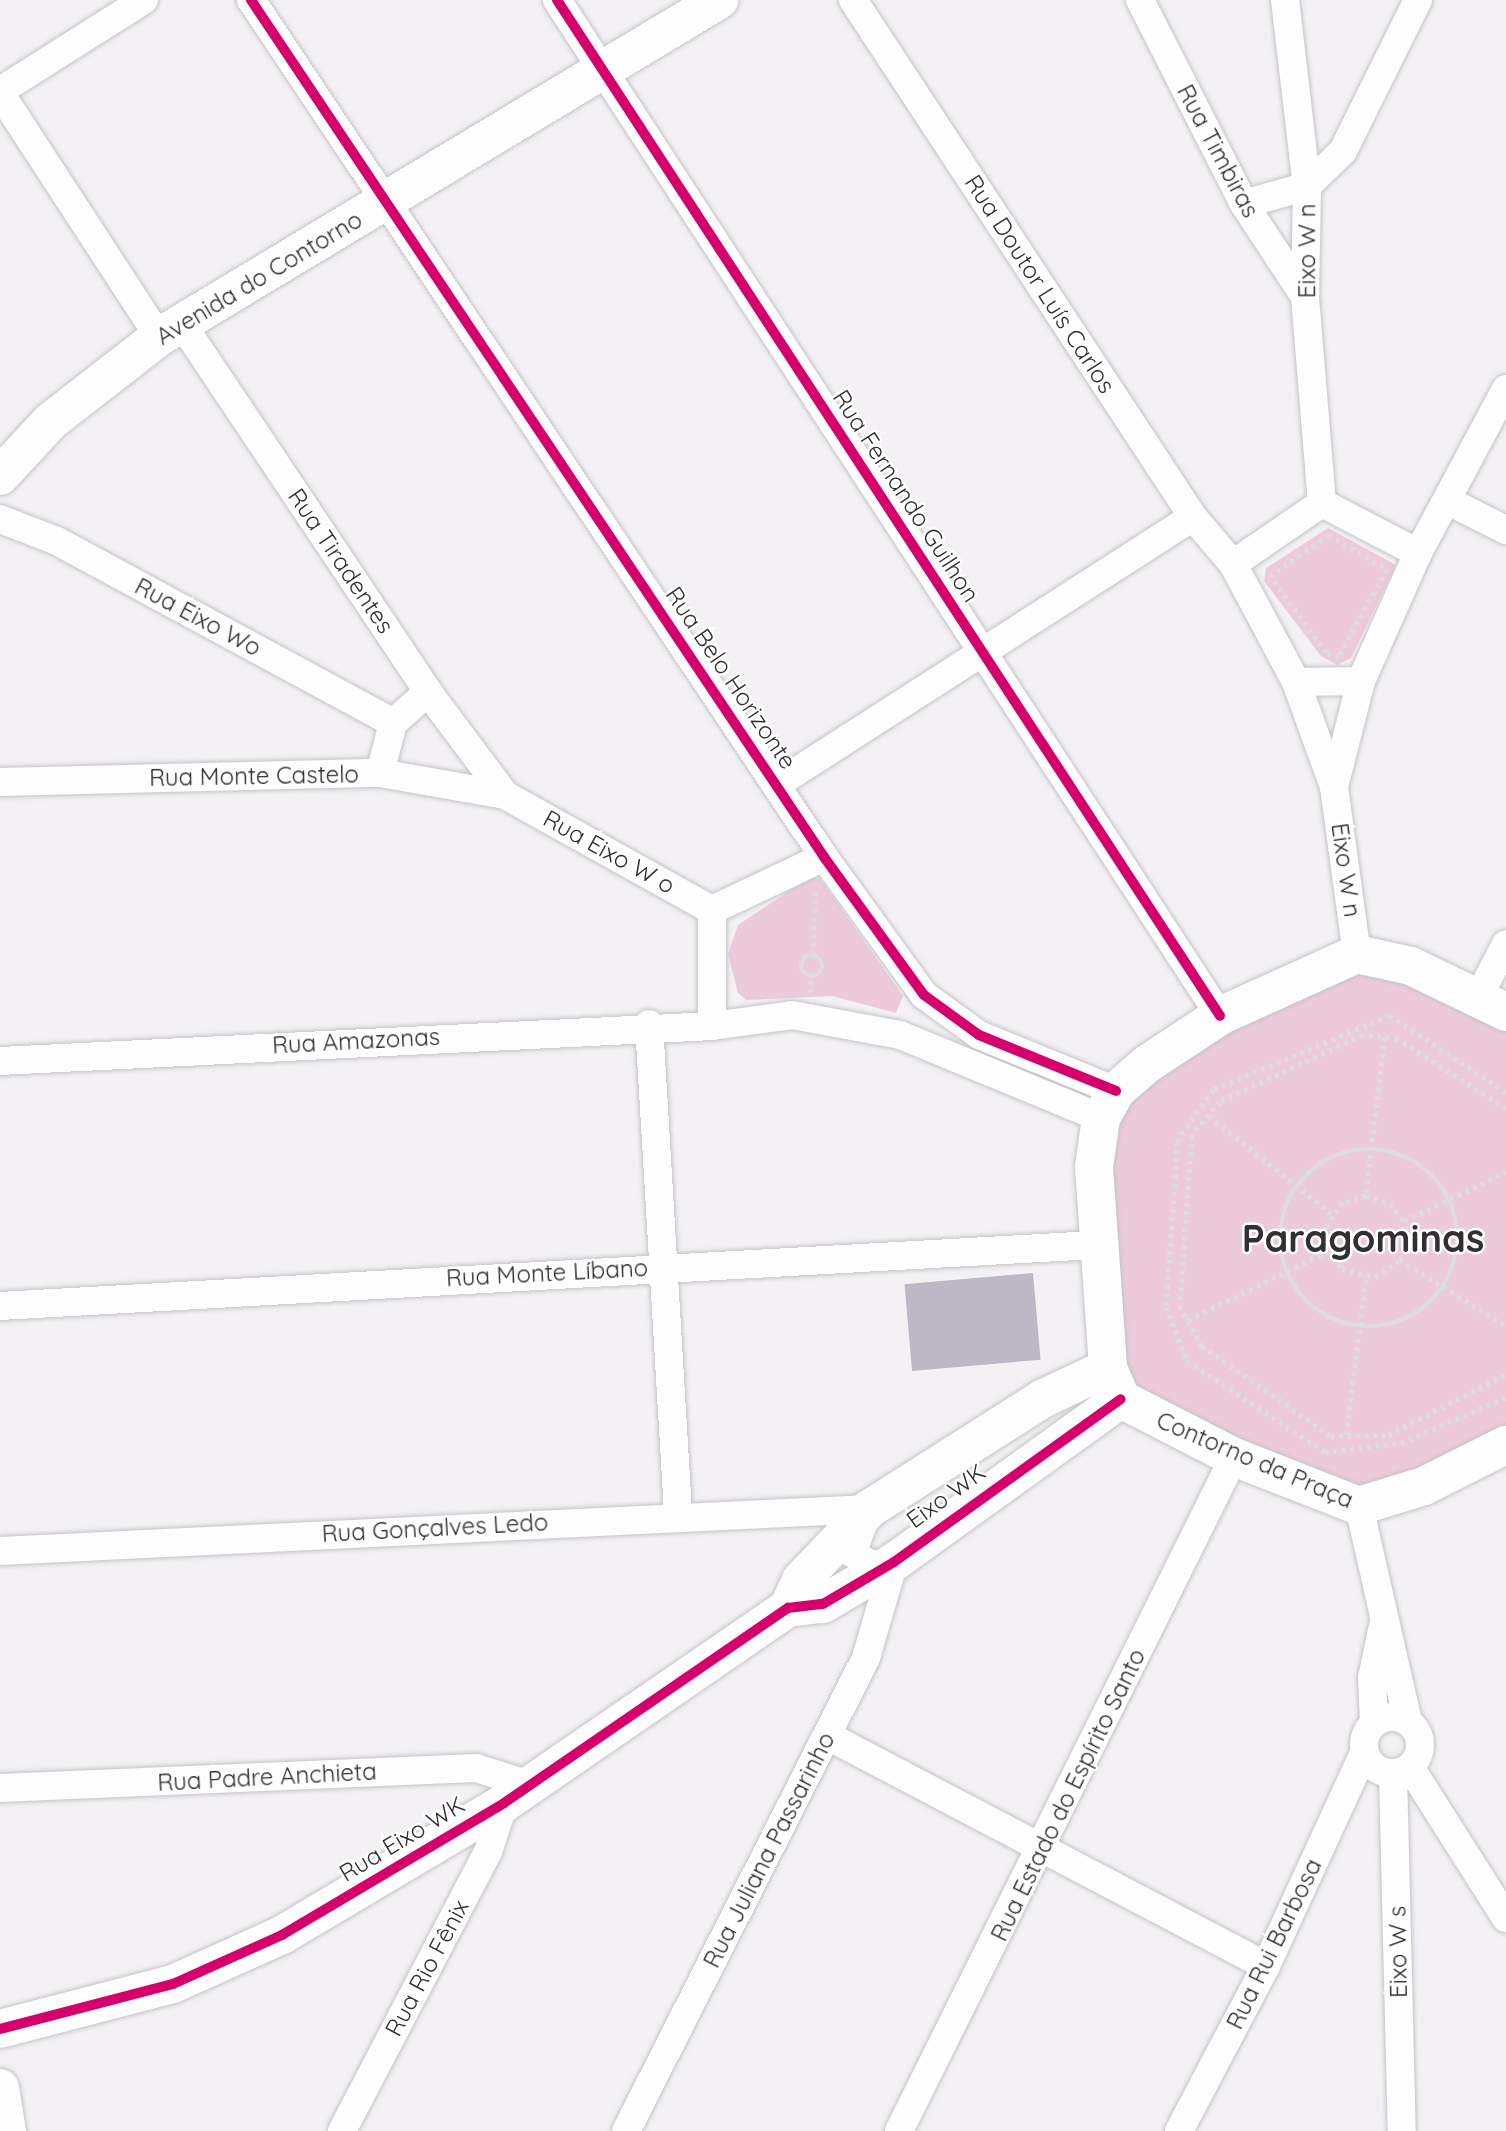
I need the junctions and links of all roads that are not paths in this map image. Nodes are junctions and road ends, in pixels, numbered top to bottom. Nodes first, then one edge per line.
1 (144, 0) edge
2 (251, 0) edge
3 (557, 0) edge
4 (719, 0) edge
5 (853, 0) edge
6 (1140, 0) edge
7 (1285, 0) edge
8 (1418, 0) edge
9 (604, 71) junction
10 (0, 92) edge
11 (1307, 186) junction
12 (386, 202) junction
13 (1244, 204) junction
14 (1305, 297) junction
15 (171, 330) junction
16 (1506, 389) edge
17 (0, 475) edge
18 (1450, 502) junction
19 (1322, 503) junction
20 (1193, 517) junction
21 (0, 519) edge
22 (1506, 530) edge
23 (1418, 553) junction
24 (1233, 564) junction
25 (982, 652) junction
26 (1361, 681) junction
27 (1296, 682) junction
28 (428, 692) junction
29 (393, 723) junction
30 (380, 773) junction
31 (0, 782) edge
32 (777, 784) junction
33 (1334, 787) junction
34 (505, 795) junction
35 (819, 869) junction
36 (712, 910) junction
37 (1506, 944) edge
38 (1357, 954) junction
39 (923, 995) junction
40 (1493, 1003) edge
41 (1220, 1016) junction
42 (649, 1024) junction
43 (712, 1026) junction
44 (900, 1035) junction
45 (0, 1061) edge
46 (1109, 1104) junction
47 (1095, 1245) junction
48 (660, 1267) junction
49 (0, 1306) edge
50 (1114, 1384) junction
51 (1502, 1456) edge
52 (1234, 1457) junction
53 (1359, 1506) junction
54 (869, 1509) junction
55 (678, 1515) junction
56 (0, 1550) edge
57 (894, 1562) junction
58 (788, 1608) junction
59 (1384, 1621) junction
60 (1408, 1721) junction
61 (1374, 1722) junction
62 (828, 1736) junction
63 (1364, 1754) junction
64 (1402, 1770) junction
65 (0, 1788) edge
66 (517, 1794) junction
67 (1044, 1847) junction
68 (1506, 1918) edge
69 (1266, 1966) junction
70 (0, 2029) edge
71 (0, 2088) edge
72 (7, 2131) edge
73 (342, 2131) edge
74 (626, 2131) edge
75 (899, 2131) edge
76 (1179, 2131) edge
77 (1402, 2131) edge

1 - 10 street
2 - 12 street, Rua Belo Horizonte
3 - 9 street, Rua Fernando Guilhon
4 - 9 street, Avenida do Contorno
5 - 20 street, Rua Doutor Luís Carlos
6 - 13 street, Rua Timbiras
7 - 11 street, Eixo W n
8 - 11 street
9 - 12 street, Avenida do Contorno
9 - 25 street, Rua Fernando Guilhon
10 - 15 street, Rua Tiradentes
11 - 13 street
11 - 14 street, Eixo W n
12 - 15 street, Avenida do Contorno
12 - 32 street, Rua Belo Horizonte
13 - 14 street, Rua Timbiras
14 - 19 street, Eixo W n
15 - 17 street, Avenida do Contorno
15 - 28 street, Rua Tiradentes
16 - 18 street
18 - 22 street
18 - 23 street
19 - 23 street
19 - 24 street
20 - 24 street, Rua Doutor Luís Carlos
20 - 25 street
21 - 29 street, Rua Eixo Wo
23 - 26 street
24 - 27 street, Rua Doutor Luís Carlos
25 - 32 street
25 - 41 street, Rua Fernando Guilhon
26 - 27 street
26 - 33 street
27 - 33 street, Rua Doutor Luís Carlos
28 - 29 street
28 - 34 street, Rua Tiradentes
29 - 30 street
30 - 31 street, Rua Monte Castelo
30 - 34 street, Rua Monte Castelo
32 - 35 street, Rua Belo Horizonte
33 - 38 street, Eixo W n
34 - 36 street, Rua Eixo W o
35 - 36 street
35 - 39 street, Rua Belo Horizonte
36 - 43 street
37 - 40 street
38 - 40 street
38 - 41 street
39 - 44 street
39 - 46 street, Rua Belo Horizonte
41 - 46 street
42 - 43 street, Rua Amazonas
42 - 45 street, Rua Amazonas
42 - 48 street
43 - 44 street, Rua Amazonas
44 - 46 street, Rua Amazonas
46 - 47 street
47 - 48 street, Rua Monte Líbano
47 - 50 street
48 - 49 street, Rua Monte Líbano
48 - 55 street
50 - 52 street, Contorno da Praça
50 - 54 street
50 - 57 street, Eixo WK
51 - 53 street, Contorno da Praça
52 - 53 street, Contorno da Praça
52 - 67 street, Rua Estado do Espírito Santo
53 - 59 street, Eixo W s
54 - 55 street, Rua Gonçalves Ledo
54 - 57 street
54 - 58 street, Eixo WK
55 - 56 street, Rua Gonçalves Ledo
57 - 58 street, Eixo WK
57 - 62 street, Rua Juliana Passarinho
58 - 66 street, Rua Eixo WK
59 - 60 street, Eixo W s
59 - 61 street, Eixo W s
60 - 61 street
60 - 64 street, Eixo W s
61 - 63 street, Eixo W s
62 - 67 street
62 - 74 street, Rua Juliana Passarinho
63 - 64 street
63 - 69 street, Rua Rui Barbosa
64 - 68 street
64 - 77 street, Eixo W s
65 - 66 street, Rua Padre Anchieta
66 - 70 street, Rua Eixo WK
66 - 73 street, Rua Rio Fênix
67 - 69 street
67 - 75 street, Rua Estado do Espírito Santo
69 - 76 street, Rua Rui Barbosa
71 - 72 street

